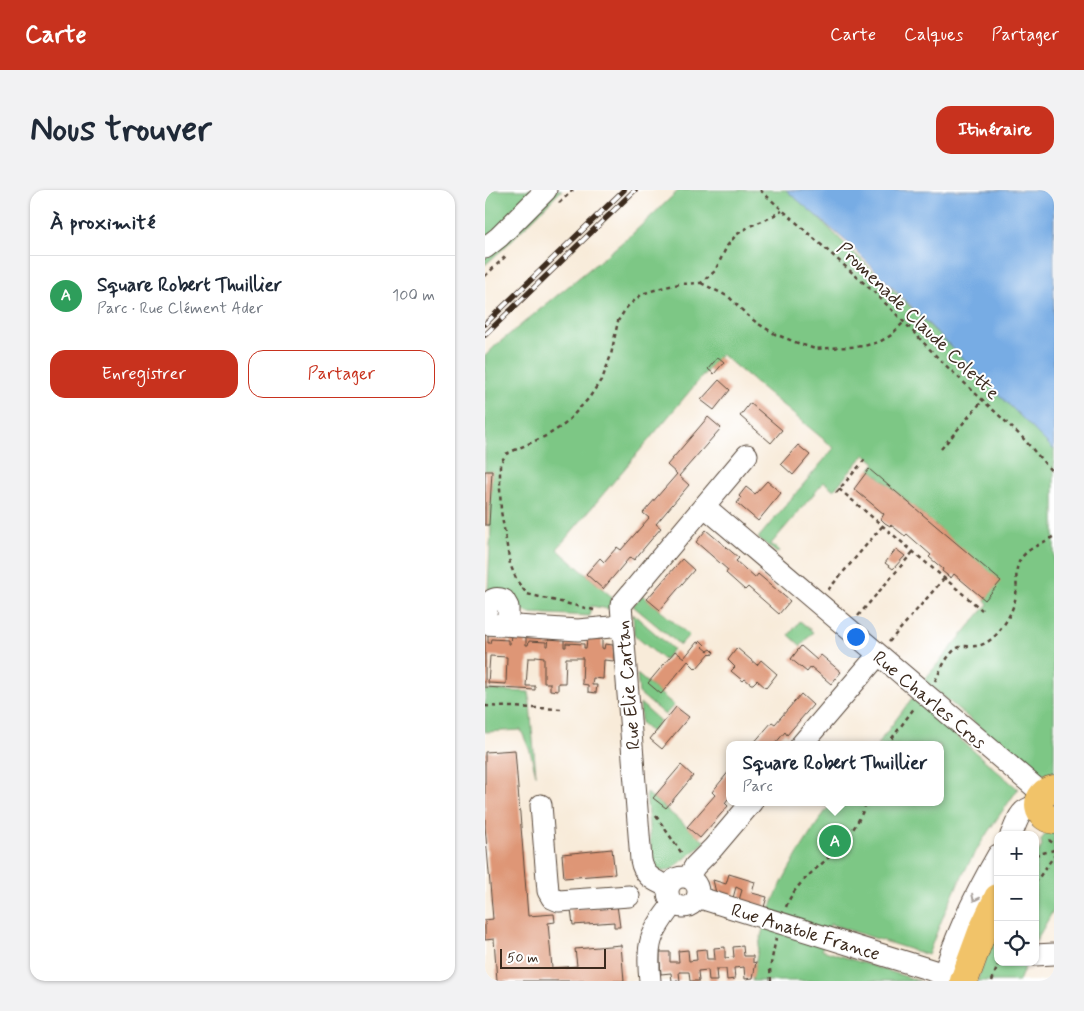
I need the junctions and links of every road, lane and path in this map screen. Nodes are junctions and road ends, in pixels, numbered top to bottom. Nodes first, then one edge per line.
1 (546, 190) edge
2 (760, 190) edge
3 (783, 211) junction
4 (485, 248) edge
5 (701, 283) junction
6 (904, 322) junction
7 (983, 400) junction
8 (941, 449) dead end
9 (747, 455) dead end
10 (867, 456) dead end
11 (1054, 474) edge
12 (839, 490) junction
13 (836, 493) dead end
14 (704, 506) junction
15 (885, 523) dead end
16 (882, 526) junction
17 (1054, 536) edge
18 (913, 552) junction
19 (947, 575) dead end
20 (944, 578) junction
21 (817, 603) junction
22 (982, 610) dead end
23 (621, 620) junction
24 (485, 624) edge
25 (847, 628) junction
26 (878, 655) junction
27 (925, 695) junction
28 (485, 706) edge
29 (561, 709) dead end
30 (804, 741) edge
31 (890, 741) edge
32 (635, 794) junction
33 (541, 805) dead end
34 (749, 806) edge
35 (864, 806) edge
36 (1045, 821) edge
37 (1013, 831) edge
38 (1054, 856) edge
39 (827, 859) dead end
40 (994, 862) edge
41 (691, 872) junction
42 (1039, 878) edge
43 (671, 895) junction
44 (629, 896) dead end
45 (697, 897) junction
46 (994, 906) edge
47 (1054, 954) edge
48 (1039, 955) edge
49 (994, 964) edge
50 (961, 978) edge
51 (650, 981) edge

1 - 4 street
2 - 3 path, Promenade Claude Colette
3 - 5 path
3 - 6 path, Promenade Claude Colette
5 - 6 path
5 - 23 path
6 - 7 path, Promenade Claude Colette
7 - 8 path
7 - 11 path, Promenade Claude Colette
9 - 14 street, Rue Elie Cartan
10 - 12 path
12 - 13 path
12 - 16 path
14 - 21 street, Rue Charles Cros
14 - 23 street, Rue Elie Cartan
15 - 16 path
16 - 18 path
16 - 21 path
17 - 27 path
18 - 20 path
18 - 25 path
19 - 20 path
20 - 22 path
20 - 26 path
21 - 25 street, Rue Charles Cros
23 - 24 street
23 - 32 street, Rue Elie Cartan
25 - 26 street, Rue Charles Cros
26 - 27 street, Rue Charles Cros
26 - 30 street
27 - 31 path
27 - 36 street, Rue Charles Cros
28 - 29 path
32 - 41 path
32 - 43 street, Rue Elie Cartan
33 - 44 street
34 - 41 street
35 - 39 path
36 - 37 street
38 - 42 path
40 -> 50 street
41 - 43 street
41 - 45 street
43 - 45 street
43 - 51 street
45 - 50 street, Rue Anatole France
46 - 50 main road
47 - 48 street
49 - 50 path

